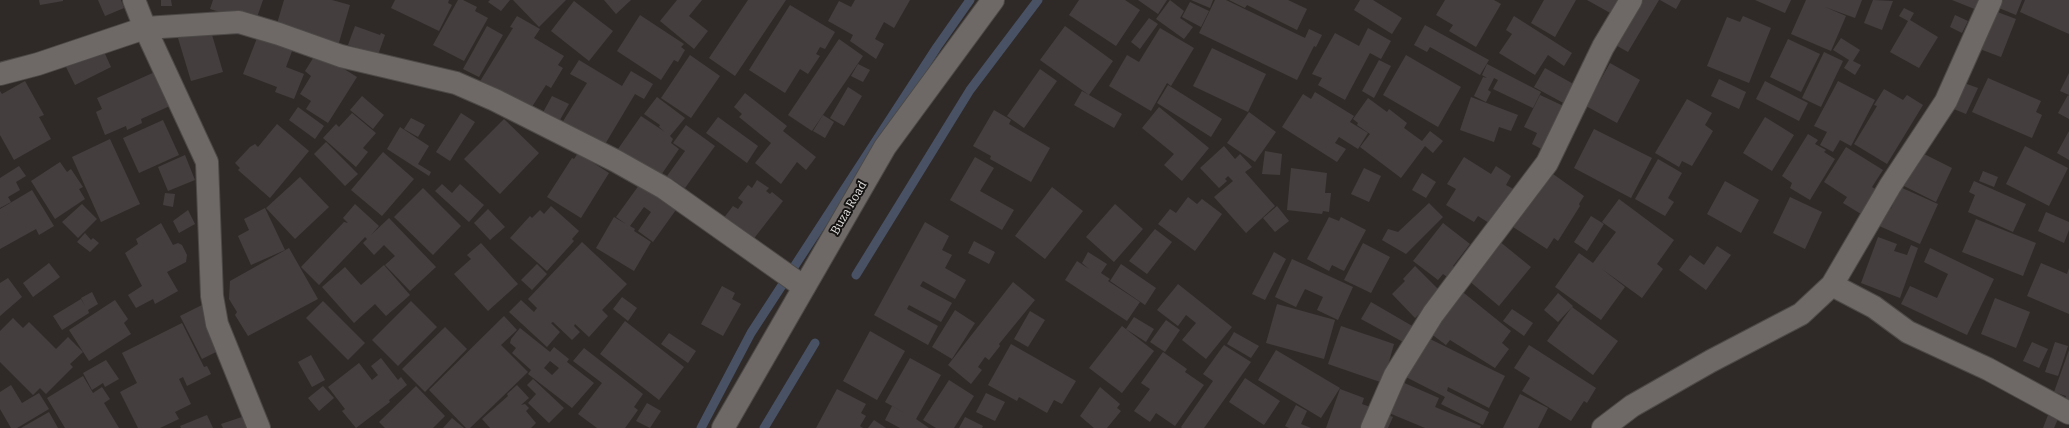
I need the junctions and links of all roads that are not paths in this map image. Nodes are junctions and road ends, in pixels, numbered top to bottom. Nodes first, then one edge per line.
1 (134, 0) edge
2 (993, 0) edge
3 (1631, 0) edge
4 (1991, 0) edge
5 (145, 28) junction
6 (0, 74) edge
7 (1832, 285) junction
8 (804, 287) junction
9 (2069, 413) edge
10 (259, 428) edge
11 (723, 428) edge
12 (1372, 428) edge
13 (1603, 428) edge

1 - 5 street
2 - 8 street, Buza Road
3 - 12 street
4 - 7 street
5 - 6 street
5 - 8 street
5 - 10 street
7 - 9 street
7 - 13 street
8 - 11 street, Buza Road

